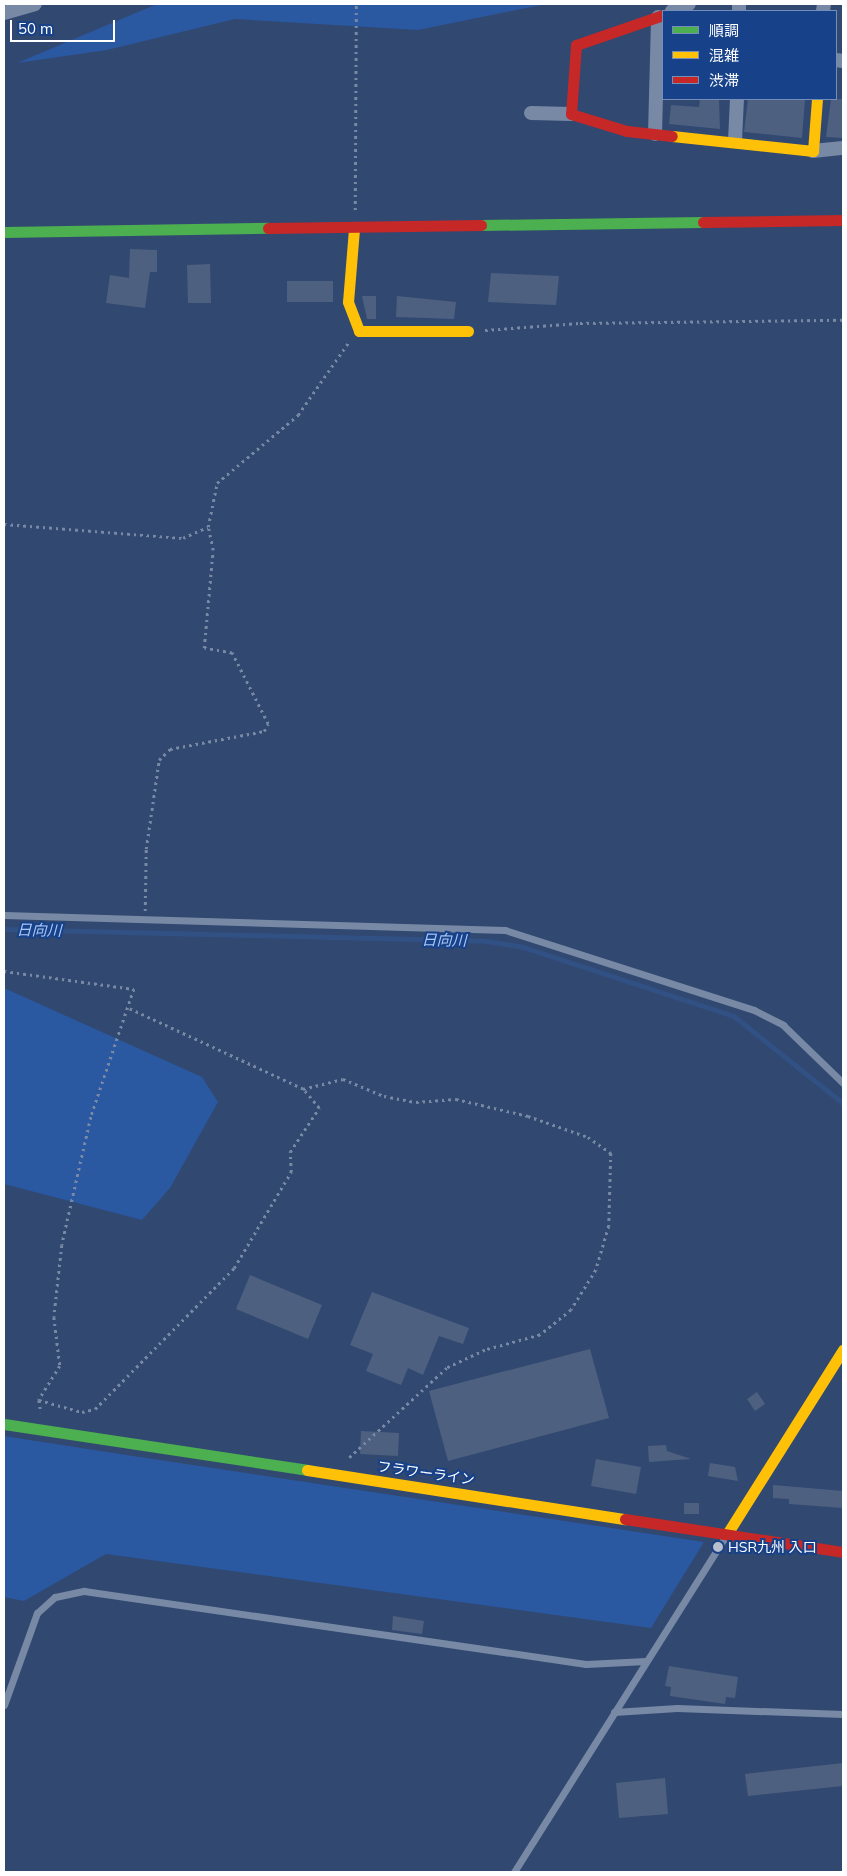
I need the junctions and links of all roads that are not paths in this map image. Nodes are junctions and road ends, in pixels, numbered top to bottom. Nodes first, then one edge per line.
1 (35, 4) edge
2 (690, 4) edge
3 (675, 10) edge
4 (4, 13) edge
5 (661, 16) edge
6 (737, 100) edge
7 (817, 100) edge
8 (531, 114) dead end
9 (571, 114) junction
10 (655, 134) junction
11 (735, 141) junction
12 (843, 148) edge
13 (813, 151) junction
14 (843, 220) edge
15 (354, 229) junction
16 (4, 232) edge
17 (468, 331) road end
18 (4, 915) edge
19 (843, 1083) edge
20 (843, 1350) edge
21 (4, 1424) edge
22 (727, 1534) junction
23 (843, 1552) edge
24 (646, 1661) junction
25 (4, 1705) edge
26 (614, 1712) junction
27 (843, 1714) edge
28 (514, 1872) edge

1 - 4 street
2 - 3 street
5 - 9 street
5 - 10 street
6 - 11 street
7 - 13 street
8 - 9 street
9 - 10 street
10 - 11 street
11 - 13 street
12 - 13 street
14 - 15 street
15 - 16 street
15 - 17 street
18 - 19 lane
20 - 22 street
21 - 22 street, フラワーライン
22 - 23 street, フラワーライン
22 - 24 lane
24 - 25 lane
24 - 26 lane
26 - 27 lane
26 - 28 lane

